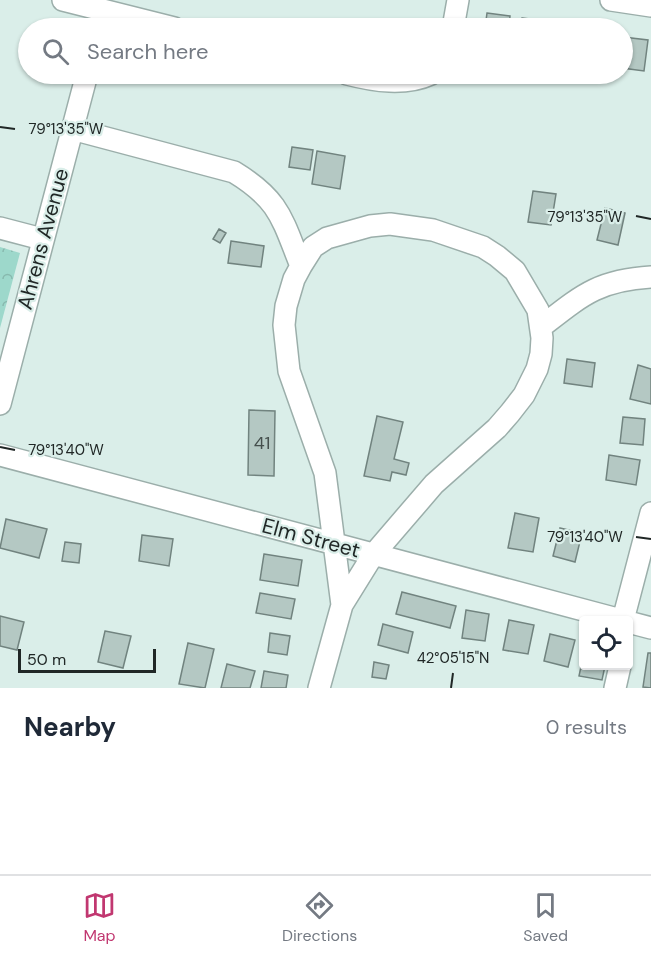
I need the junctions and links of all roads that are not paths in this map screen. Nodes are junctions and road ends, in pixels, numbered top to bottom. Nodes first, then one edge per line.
1 (63, 0) edge
2 (458, 0) edge
3 (611, 0) edge
4 (651, 6) edge
5 (100, 18) edge
6 (455, 18) edge
7 (84, 84) edge
8 (72, 129) junction
9 (0, 228) edge
10 (42, 239) junction
11 (301, 266) junction
12 (651, 277) edge
13 (541, 327) junction
14 (0, 404) edge
15 (0, 455) edge
16 (651, 513) edge
17 (334, 544) junction
18 (373, 555) junction
19 (342, 605) junction
20 (598, 616) edge
21 (633, 616) edge
22 (619, 670) edge
23 (319, 688) edge
24 (615, 688) edge

1 - 5 street
2 - 6 street
3 - 4 street
7 - 8 street, Ahrens Avenue
8 - 10 street, Ahrens Avenue
8 - 11 street
9 - 10 street
10 - 14 street, Ahrens Avenue
11 - 13 street
11 - 17 street
12 - 13 street
13 - 18 street
15 - 17 street, Elm Street
16 - 21 street
17 - 18 street, Elm Street
17 - 19 street
18 - 19 street
18 - 20 street, Elm Street
19 - 23 street
22 - 24 street

